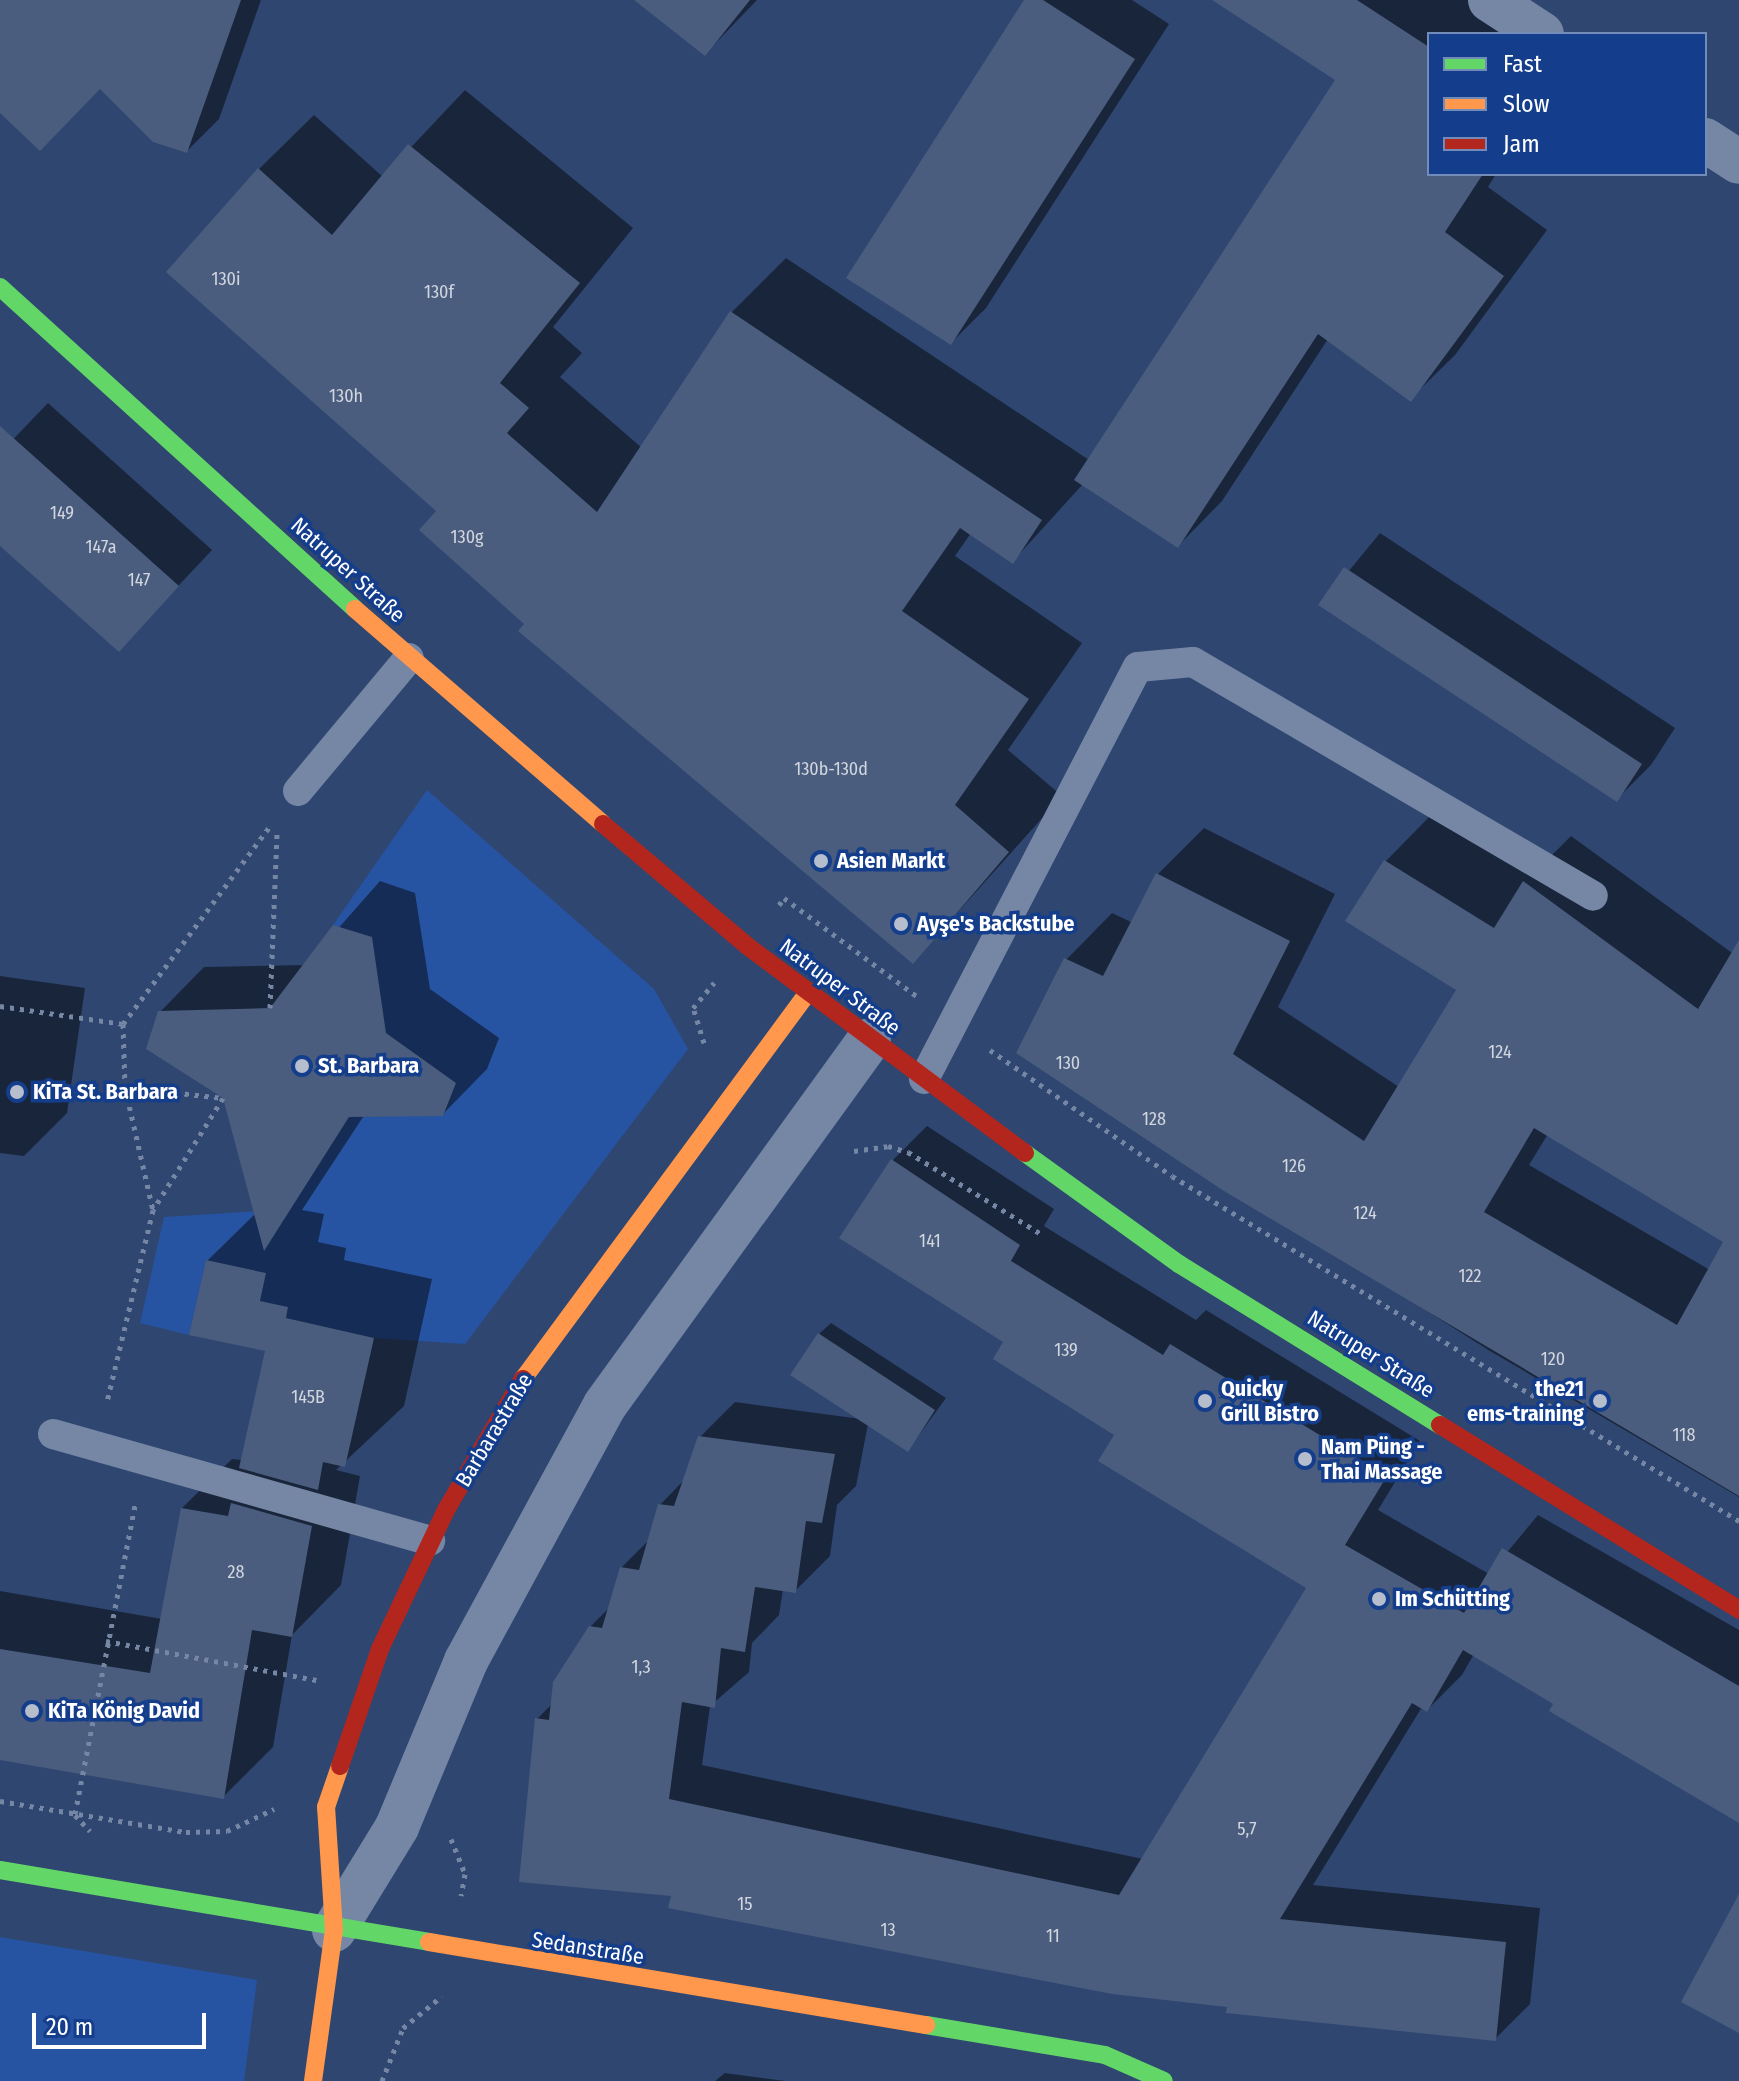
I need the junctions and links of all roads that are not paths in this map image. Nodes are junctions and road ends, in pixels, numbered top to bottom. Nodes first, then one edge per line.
1 (1490, 0) edge
2 (1539, 32) edge
3 (1707, 141) edge
4 (1739, 162) edge
5 (0, 287) edge
6 (409, 658) junction
7 (298, 791) dead end
8 (1593, 896) dead end
9 (808, 992) junction
10 (869, 1040) junction
11 (924, 1079) junction
12 (53, 1434) dead end
13 (430, 1541) junction
14 (1739, 1610) edge
15 (0, 1870) edge
16 (334, 1930) junction
17 (313, 2081) edge
18 (1164, 2081) edge

1 - 2 street
3 - 4 street
5 - 6 street, Natruper Straße
6 - 7 lane
6 - 9 street, Natruper Straße
8 - 11 lane
9 - 10 street, Natruper Straße
9 - 13 street, Barbarastraße
10 - 11 street, Natruper Straße
10 - 16 street, Barbarastraße
11 - 14 street, Natruper Straße
12 - 13 lane
13 - 16 street, Barbarastraße
15 - 16 street, Sedanstraße
16 - 17 street, Barbarastraße
16 - 18 street, Sedanstraße

